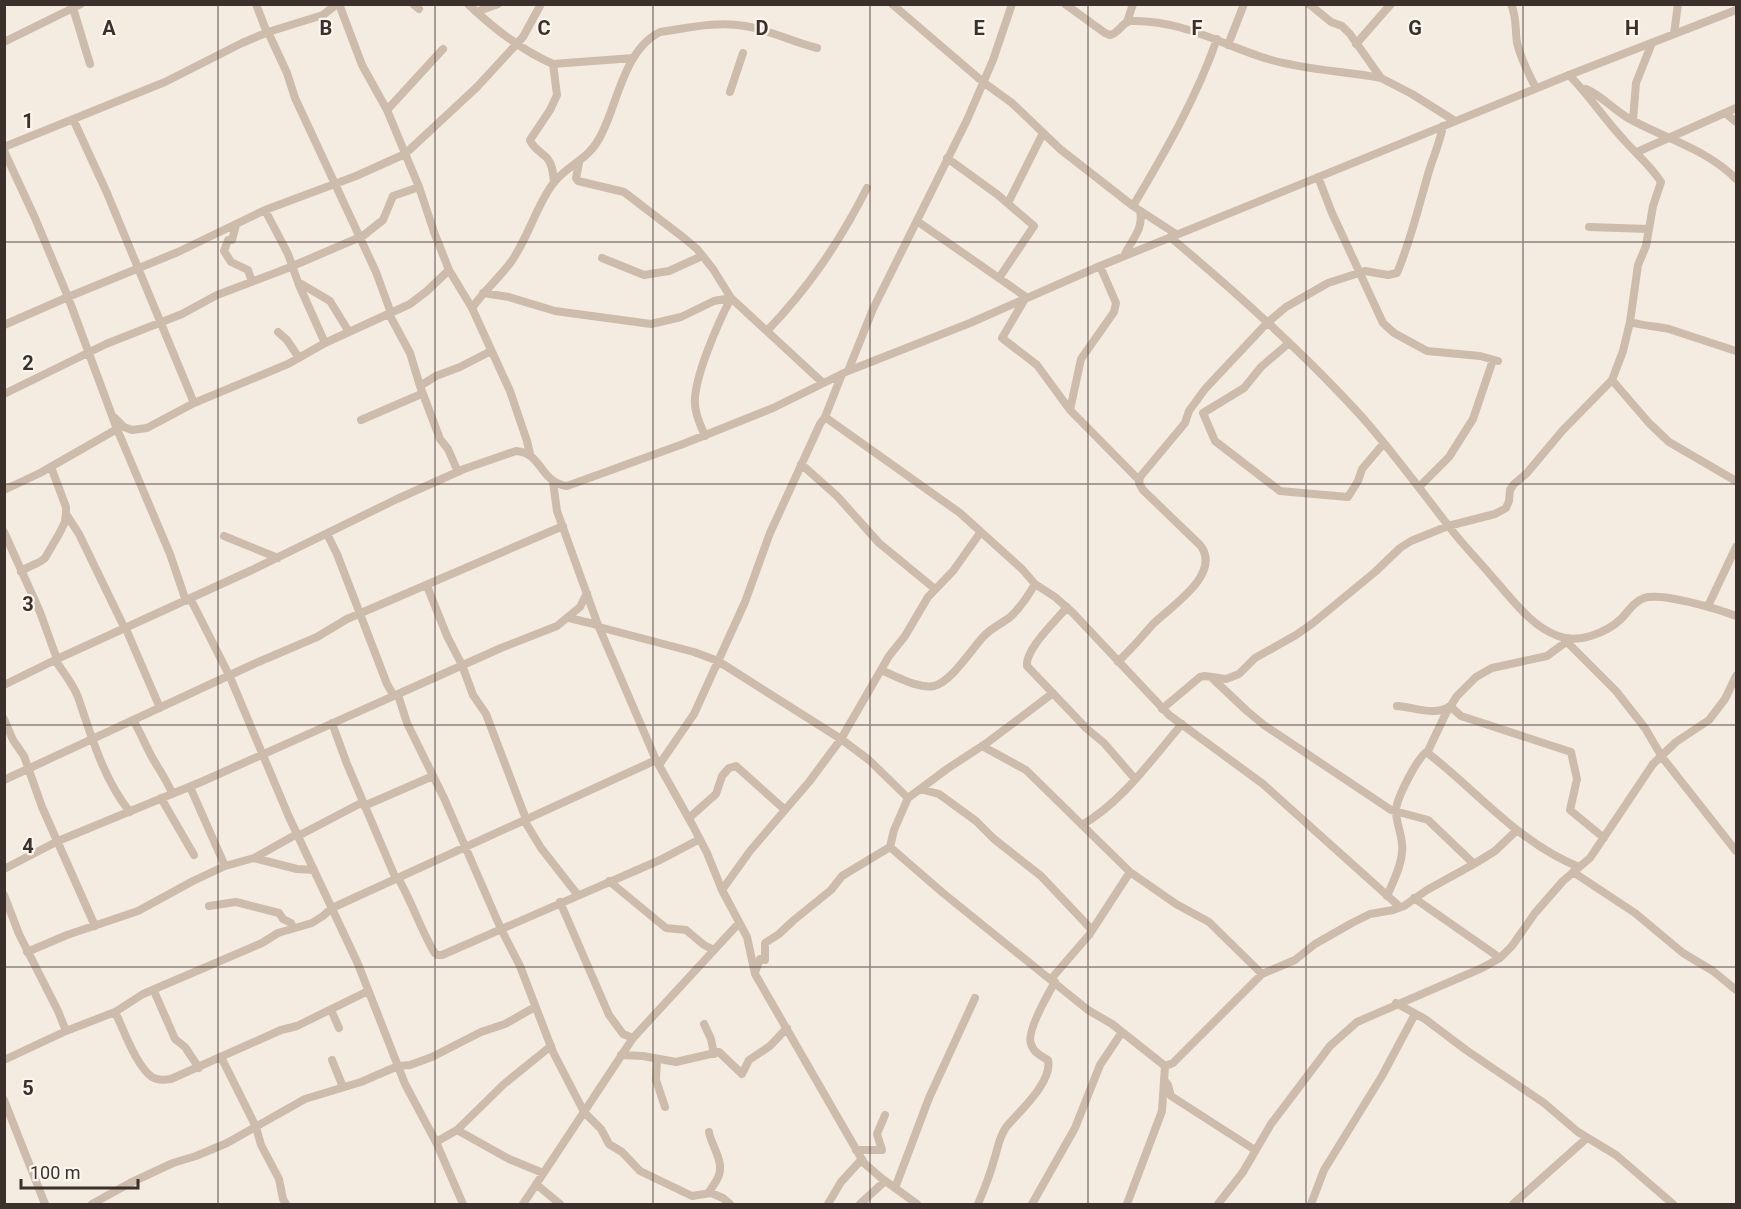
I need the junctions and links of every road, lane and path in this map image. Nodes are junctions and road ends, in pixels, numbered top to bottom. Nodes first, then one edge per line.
1 (256, 4) edge
2 (338, 4) edge
3 (468, 4) edge
4 (498, 4) edge
5 (542, 4) edge
6 (891, 4) edge
7 (1012, 4) edge
8 (1065, 4) edge
9 (1133, 4) edge
10 (1244, 4) edge
11 (1309, 4) edge
12 (1390, 4) edge
13 (1511, 4) edge
14 (1678, 4) edge
15 (77, 7) edge
16 (1737, 10) edge
17 (476, 12) junction
18 (1127, 22) junction
19 (268, 32) junction
20 (1674, 34) junction
21 (1217, 39) junction
22 (4, 42) edge
23 (517, 43) junction
24 (1652, 43) junction
25 (1356, 44) junction
26 (1228, 45) junction
27 (817, 48) dead end
28 (443, 49) dead end
29 (743, 54) dead end
30 (633, 58) junction
31 (90, 64) dead end
32 (553, 64) junction
33 (1569, 75) junction
34 (1381, 78) junction
35 (983, 82) junction
36 (1536, 88) junction
37 (1583, 88) junction
38 (730, 92) dead end
39 (1737, 108) edge
40 (387, 111) junction
41 (1725, 113) junction
42 (73, 119) junction
43 (1633, 120) junction
44 (1455, 121) junction
45 (1737, 122) edge
46 (1443, 126) junction
47 (1043, 133) junction
48 (1667, 138) junction
49 (4, 149) edge
50 (1637, 152) junction
51 (405, 154) junction
52 (947, 158) junction
53 (579, 163) junction
54 (1318, 177) junction
55 (1737, 178) edge
56 (554, 182) junction
57 (333, 183) junction
58 (419, 187) junction
59 (867, 188) dead end
60 (1008, 203) junction
61 (1136, 208) junction
62 (265, 210) junction
63 (917, 221) junction
64 (236, 225) junction
65 (1589, 227) dead end
66 (1648, 229) junction
67 (1173, 236) junction
68 (359, 239) junction
69 (702, 256) junction
70 (1124, 256) junction
71 (602, 258) dead end
72 (292, 266) junction
73 (1100, 266) junction
74 (137, 268) junction
75 (449, 270) junction
76 (1359, 273) junction
77 (999, 278) junction
78 (252, 282) junction
79 (298, 282) junction
80 (483, 293) junction
81 (68, 297) junction
82 (1026, 297) junction
83 (731, 298) junction
84 (472, 308) junction
85 (390, 313) junction
86 (1267, 322) junction
87 (1630, 322) junction
88 (159, 323) junction
89 (4, 325) edge
90 (767, 331) junction
91 (278, 332) dead end
92 (349, 332) junction
93 (325, 343) junction
94 (1289, 343) junction
95 (491, 351) junction
96 (1737, 351) edge
97 (88, 353) junction
98 (299, 358) junction
99 (845, 372) junction
100 (1612, 380) junction
101 (823, 383) junction
102 (420, 391) junction
103 (4, 394) edge
104 (194, 404) junction
105 (1070, 410) junction
106 (825, 417) junction
107 (114, 418) junction
108 (361, 420) dead end
109 (117, 429) junction
110 (705, 436) junction
111 (1384, 443) junction
112 (530, 454) junction
113 (801, 464) junction
114 (51, 467) junction
115 (458, 472) junction
116 (1139, 480) junction
117 (1737, 481) edge
118 (553, 482) junction
119 (1419, 487) junction
120 (4, 490) edge
121 (66, 514) junction
122 (563, 526) junction
123 (1448, 526) junction
124 (4, 531) edge
125 (980, 533) junction
126 (327, 534) junction
127 (224, 536) dead end
128 (1737, 547) edge
129 (279, 558) junction
130 (21, 572) junction
131 (1035, 584) junction
132 (427, 586) junction
133 (935, 589) junction
134 (587, 593) junction
135 (188, 599) junction
136 (1708, 606) junction
137 (1067, 607) junction
138 (361, 614) junction
139 (1737, 616) edge
140 (569, 618) junction
141 (598, 626) junction
142 (125, 629) junction
143 (1564, 640) junction
144 (56, 659) junction
145 (718, 661) junction
146 (1118, 662) junction
147 (462, 665) junction
148 (881, 670) junction
149 (1737, 676) edge
150 (230, 677) junction
151 (1211, 677) junction
152 (4, 685) edge
153 (1053, 693) junction
154 (396, 696) junction
155 (1397, 706) dead end
156 (1450, 706) junction
157 (160, 708) junction
158 (1162, 708) junction
159 (4, 719) edge
160 (133, 720) junction
161 (332, 723) junction
162 (1182, 724) junction
163 (93, 738) junction
164 (841, 740) junction
165 (982, 746) junction
166 (1428, 752) junction
167 (263, 753) junction
168 (1662, 757) junction
169 (657, 762) junction
170 (28, 768) junction
171 (433, 776) junction
172 (1135, 779) junction
173 (4, 780) edge
174 (190, 787) junction
175 (920, 789) junction
176 (172, 793) junction
177 (161, 798) junction
178 (908, 798) junction
179 (364, 804) junction
180 (784, 808) junction
181 (130, 812) junction
182 (1396, 813) junction
183 (689, 818) junction
184 (525, 819) junction
185 (1082, 825) junction
186 (1516, 831) junction
187 (297, 835) junction
188 (700, 838) junction
189 (1604, 838) junction
190 (58, 841) junction
191 (890, 847) junction
192 (465, 848) junction
193 (1737, 851) edge
194 (194, 855) dead end
195 (254, 858) junction
196 (1474, 864) junction
197 (225, 866) junction
198 (4, 869) edge
199 (314, 870) junction
200 (1576, 870) junction
201 (1130, 872) junction
202 (397, 879) junction
203 (609, 881) junction
204 (722, 890) junction
205 (577, 894) junction
206 (4, 895) edge
207 (1387, 896) junction
208 (1414, 898) junction
209 (560, 902) junction
210 (209, 906) dead end
211 (1400, 907) junction
212 (332, 908) junction
213 (739, 923) junction
214 (95, 926) junction
215 (293, 928) junction
216 (501, 929) junction
217 (1092, 930) junction
218 (714, 950) junction
219 (27, 952) junction
220 (1500, 958) junction
221 (755, 974) junction
222 (1262, 974) junction
223 (1053, 981) junction
224 (1737, 990) edge
225 (154, 991) junction
226 (368, 992) junction
227 (975, 998) dead end
228 (1396, 1004) junction
229 (535, 1007) junction
230 (331, 1010) junction
231 (115, 1012) junction
232 (1415, 1014) junction
233 (704, 1024) dead end
234 (339, 1028) dead end
235 (787, 1028) junction
236 (66, 1031) junction
237 (1122, 1032) junction
238 (633, 1038) junction
239 (551, 1046) junction
240 (714, 1054) junction
241 (621, 1055) junction
242 (221, 1057) junction
243 (657, 1059) junction
244 (4, 1060) edge
245 (332, 1060) dead end
246 (398, 1066) junction
247 (1165, 1066) junction
248 (199, 1068) junction
249 (1164, 1080) junction
250 (343, 1087) junction
251 (4, 1100) edge
252 (665, 1107) dead end
253 (584, 1112) junction
254 (885, 1115) dead end
255 (256, 1127) junction
256 (457, 1130) junction
257 (709, 1132) dead end
258 (1587, 1138) junction
259 (436, 1142) junction
260 (856, 1150) junction
261 (1255, 1150) junction
262 (861, 1159) junction
263 (543, 1173) junction
264 (885, 1181) junction
265 (536, 1184) junction
266 (895, 1188) junction
267 (709, 1192) junction
268 (1221, 1201) edge
269 (45, 1204) edge
270 (92, 1204) edge
271 (286, 1204) edge
272 (463, 1204) edge
273 (523, 1204) edge
274 (560, 1204) edge
275 (730, 1204) edge
276 (828, 1204) edge
277 (860, 1204) edge
278 (917, 1204) edge
279 (978, 1204) edge
280 (1032, 1204) edge
281 (1127, 1204) edge
282 (1232, 1204) edge
283 (1311, 1204) edge
284 (1513, 1204) edge
285 (1672, 1204) edge

1 - 19 street
2 - 19 street
2 - 40 street
3 - 17 street
4 - 17 street
5 - 23 street
6 - 35 street
7 - 35 street
8 - 18 street
9 - 18 street
10 - 26 street
11 - 25 street
12 - 25 street
13 - 36 street
14 - 20 street
15 - 22 street
15 - 31 street
16 - 20 street
17 - 23 street
18 - 21 street
19 - 42 street
19 - 57 street
20 - 24 street
21 - 26 street
21 - 61 street
23 - 32 street
23 - 51 street
24 - 33 street
24 - 43 street
25 - 34 street
26 - 34 street
27 - 30 street
28 - 40 street
29 - 38 street
30 - 32 street
30 - 53 street
32 - 56 street
33 - 36 street
33 - 37 street
34 - 44 street
35 - 47 street
35 - 52 street
36 - 44 street
37 - 43 street
37 - 50 street
39 - 41 street
40 - 51 street
41 - 45 street
41 - 48 street
42 - 49 street
42 - 74 street
43 - 48 street
44 - 46 street
46 - 54 street
46 - 76 street
47 - 60 street
47 - 61 street
48 - 50 street
48 - 55 street
49 - 81 street
50 - 66 street
51 - 57 street
51 - 58 street
52 - 60 street
52 - 63 street
53 - 56 street
53 - 69 street
54 - 67 street
54 - 76 street
56 - 80 street
57 - 62 street
57 - 68 street
58 - 68 street
58 - 75 street
59 - 90 street
60 - 77 street
61 - 67 street
61 - 70 street
62 - 64 street
62 - 72 street
63 - 77 street
63 - 99 street
64 - 74 street
64 - 78 street
65 - 66 street
66 - 87 street
67 - 70 street
67 - 86 street
68 - 72 street
68 - 85 street
69 - 71 street
69 - 83 street
70 - 73 street
72 - 78 street
72 - 79 street
73 - 82 street
73 - 105 street
74 - 81 street
74 - 88 street
75 - 84 street
75 - 85 street
76 - 86 street
76 - 119 street
77 - 82 street
78 - 88 street
79 - 92 street
79 - 93 street
80 - 83 street
80 - 84 street
81 - 89 street
81 - 97 street
82 - 99 street
82 - 105 street
83 - 90 street
83 - 110 street
84 - 95 street
85 - 92 street
85 - 102 street
86 - 94 street
86 - 116 street
87 - 96 street
87 - 100 street
88 - 97 street
88 - 104 street
90 - 101 street
91 - 98 street
92 - 93 street
93 - 98 street
94 - 111 street
94 - 111 street
95 - 102 street
95 - 112 street
97 - 103 street
97 - 107 street
98 - 104 street
99 - 101 street
99 - 106 street
100 - 117 street
100 - 123 street
101 - 110 street
102 - 108 street
102 - 115 street
104 - 107 street
105 - 116 street
106 - 113 street
106 - 125 street
107 - 109 street
109 - 114 street
109 - 135 street
110 - 118 street
111 - 119 street
112 - 115 street
112 - 118 street
113 - 133 street
113 - 145 street
114 - 120 street
114 - 121 street
115 - 126 street
116 - 146 street
118 - 122 street
119 - 123 street
121 - 130 street
121 - 142 street
122 - 132 street
122 - 134 street
123 - 143 street
123 - 151 street
124 - 130 street
125 - 131 street
125 - 133 street
126 - 129 street
126 - 138 street
127 - 129 street
128 - 136 street
129 - 135 street
130 - 144 street
131 - 137 street
131 - 148 street
132 - 138 street
132 - 147 street
133 - 148 street
134 - 140 street
134 - 141 street
135 - 142 street
135 - 150 street
136 - 139 street
136 - 143 street
137 - 146 street
137 - 153 street
138 - 150 street
138 - 154 street
140 - 141 street
140 - 147 street
141 - 145 street
141 - 169 street
142 - 144 street
142 - 157 street
143 - 156 street
143 - 168 street
144 - 152 street
144 - 163 street
145 - 164 street
145 - 169 street
146 - 158 street
147 - 154 street
147 - 184 street
148 - 164 street
149 - 168 street
150 - 157 street
150 - 167 street
151 - 158 street
151 - 182 street
153 - 165 street
153 - 172 street
154 - 161 street
154 - 171 street
155 - 156 street
156 - 166 street
156 - 189 street
157 - 160 street
158 - 162 street
159 - 170 street
160 - 163 street
160 - 176 street
161 - 167 street
161 - 179 street
162 - 172 street
162 - 207 street
163 - 170 street
163 - 181 street
164 - 178 street
164 - 180 street
165 - 175 street
165 - 185 street
166 - 182 street
166 - 186 street
167 - 174 street
167 - 187 street
168 - 189 street
168 - 193 street
169 - 183 street
169 - 184 street
170 - 173 street
170 - 190 street
171 - 179 street
171 - 192 street
172 - 185 street
174 - 176 street
174 - 197 street
175 - 178 street
175 - 217 street
176 - 177 street
177 - 181 street
177 - 194 street
178 - 191 street
179 - 187 street
179 - 202 street
180 - 183 street
180 - 204 street
181 - 190 street
182 - 196 street
182 - 207 street
183 - 188 street
184 - 192 street
184 - 205 street
185 - 201 street
186 - 196 street
186 - 200 street
187 - 195 street
187 - 199 street
188 - 203 street
188 - 204 street
189 - 200 street
190 - 198 street
190 - 214 street
191 - 221 street
191 - 223 street
192 - 202 street
192 - 216 street
195 - 197 street
195 - 199 street
196 - 208 street
197 - 214 street
199 - 212 street
200 - 220 street
200 - 224 street
201 - 217 street
201 - 222 street
202 - 212 street
202 - 216 street
203 - 205 street
203 - 218 street
204 - 213 street
205 - 209 street
206 - 219 street
207 - 211 street
208 - 211 street
208 - 220 street
209 - 216 street
209 - 238 street
210 - 215 street
211 - 222 street
212 - 215 street
212 - 226 street
213 - 218 street
213 - 221 street
214 - 219 street
215 - 225 street
216 - 229 street
217 - 223 street
218 - 238 street
219 - 236 street
220 - 228 street
221 - 235 street
222 - 247 street
223 - 237 street
223 - 279 street
225 - 231 street
225 - 248 street
226 - 230 street
226 - 246 street
227 - 266 street
228 - 232 street
228 - 261 street
229 - 239 street
229 - 246 street
230 - 234 street
230 - 242 street
231 - 236 street
231 - 248 street
232 - 258 street
232 - 283 street
233 - 240 street
235 - 240 street
235 - 260 street
236 - 244 street
237 - 247 street
237 - 280 street
238 - 241 street
239 - 253 street
239 - 256 street
240 - 243 street
241 - 243 street
241 - 253 street
242 - 248 street
242 - 255 street
243 - 252 street
245 - 250 street
246 - 250 street
246 - 259 street
247 - 249 street
249 - 261 street
249 - 281 street
250 - 255 street
251 - 269 street
253 - 263 street
253 - 267 street
254 - 260 street
255 - 270 street
255 - 271 street
256 - 259 street
256 - 263 street
257 - 267 street
258 - 284 street
258 - 285 street
259 - 272 street
260 - 262 street
261 - 268 street
262 - 264 street
262 - 276 street
263 - 265 street
264 - 266 street
264 - 277 street
265 - 273 street
265 - 274 street
266 - 278 street
267 - 275 street
268 - 282 street

